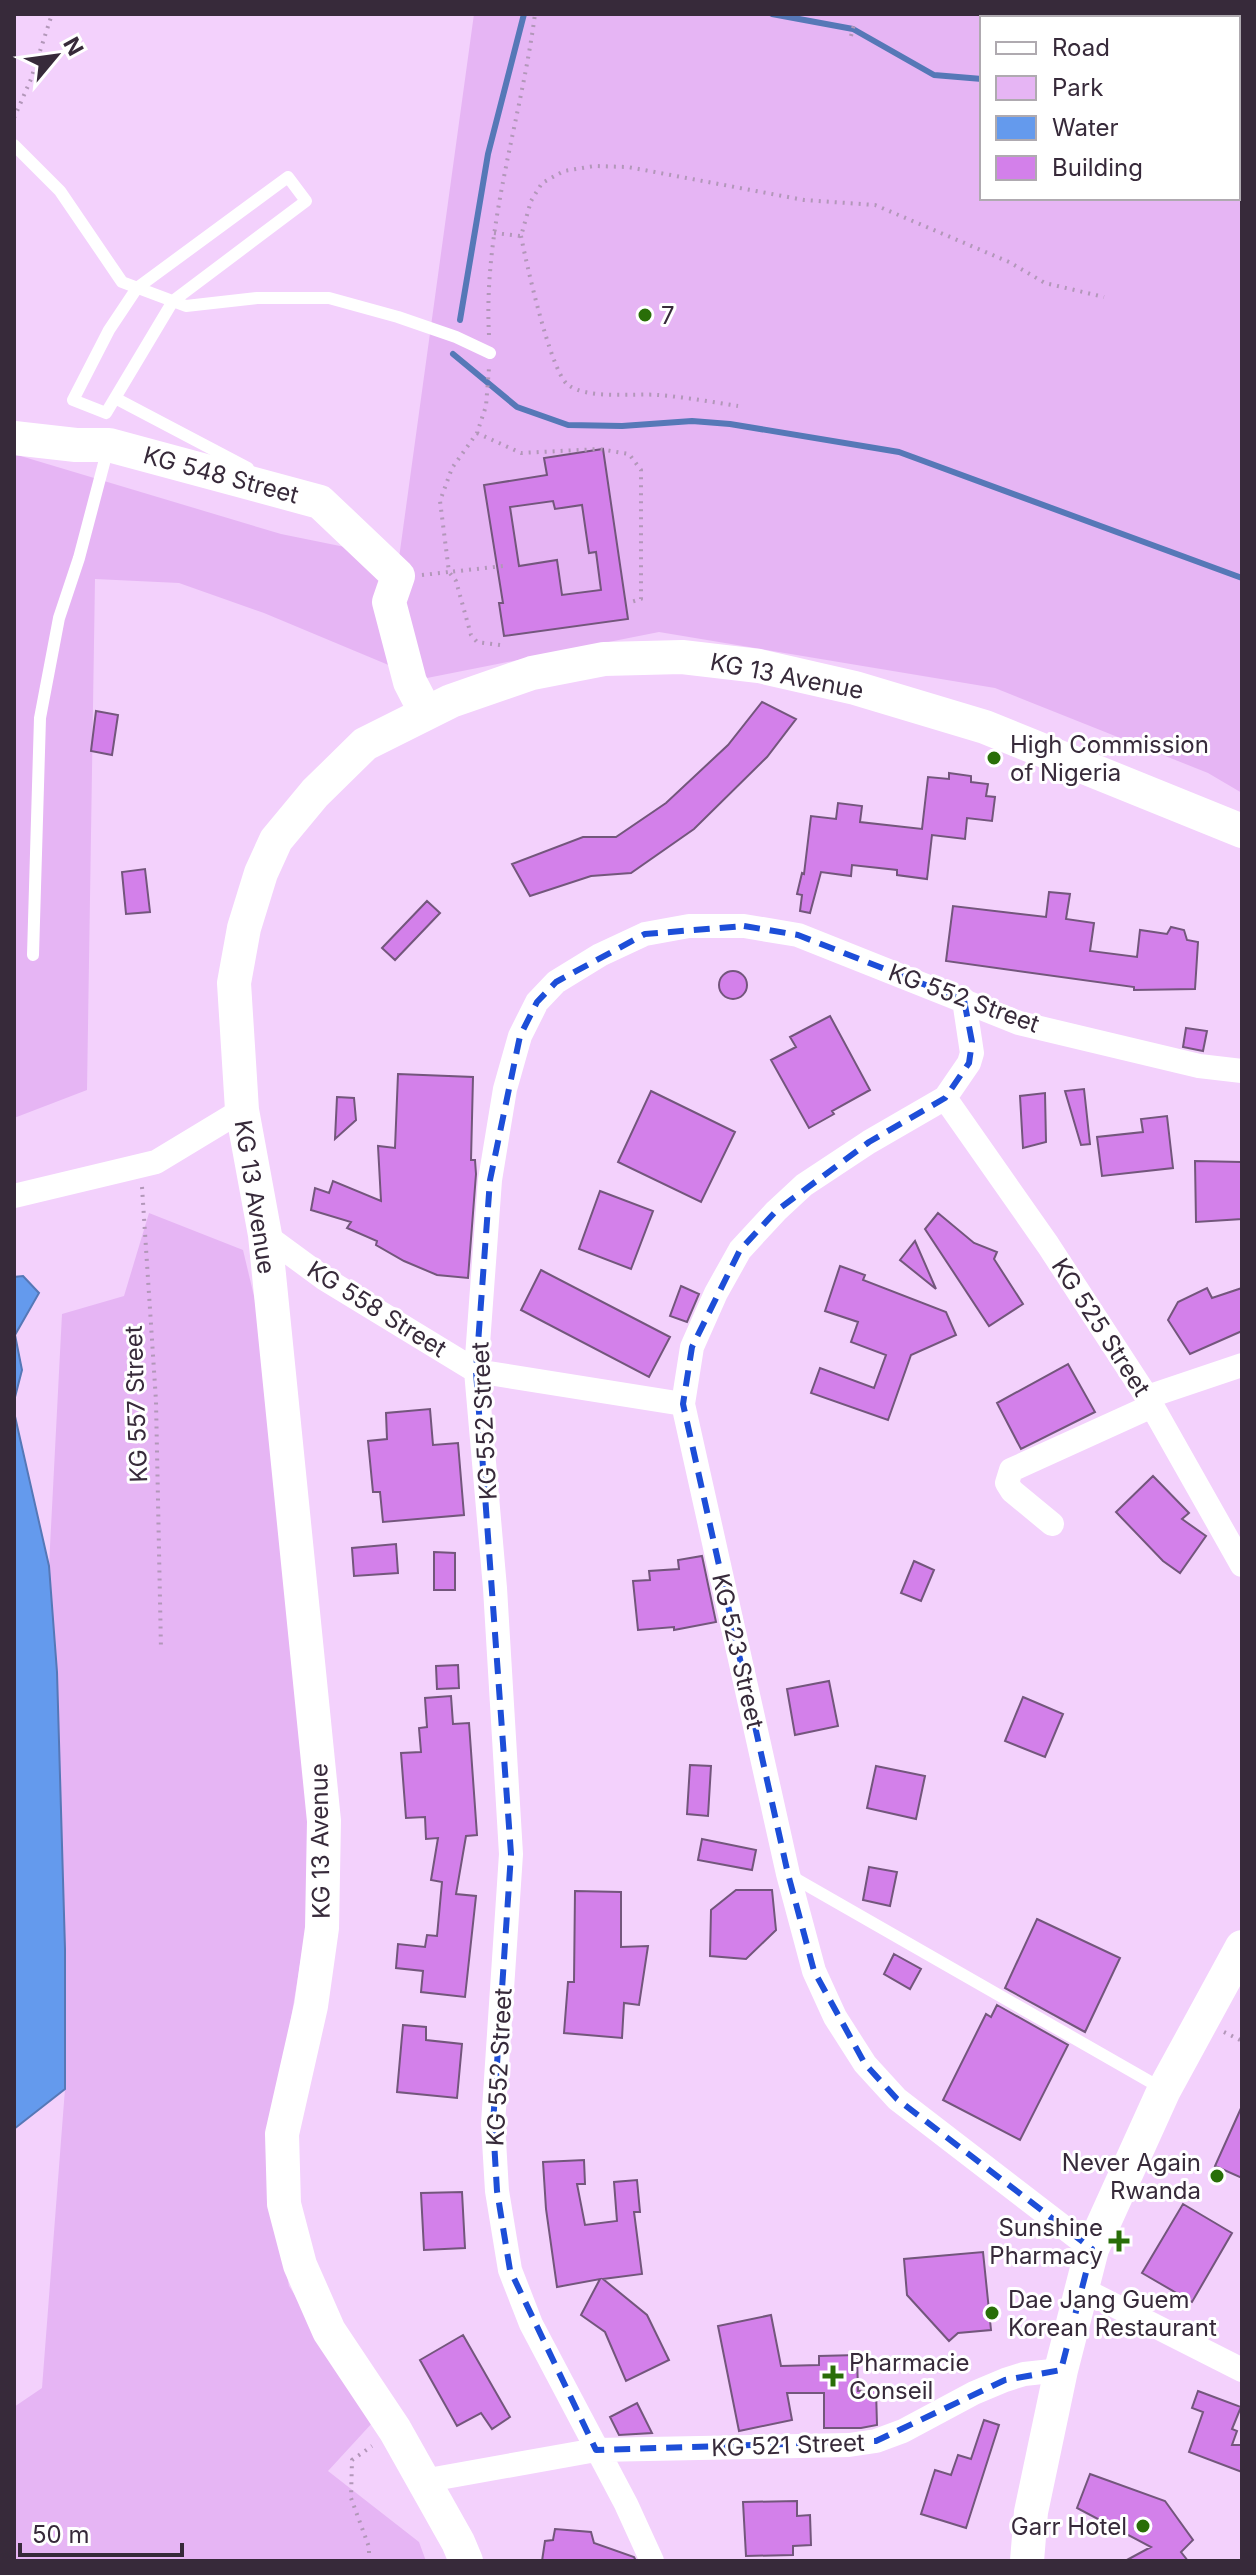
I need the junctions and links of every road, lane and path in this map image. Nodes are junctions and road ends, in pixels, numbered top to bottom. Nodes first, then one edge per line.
1 (52, 14) edge
2 (535, 14) edge
3 (855, 21) dead end
4 (851, 36) dead end
5 (14, 118) edge
6 (14, 145) edge
7 (494, 233) junction
8 (521, 236) junction
9 (137, 288) junction
10 (1104, 297) dead end
11 (173, 301) junction
12 (490, 353) junction
13 (115, 398) junction
14 (738, 406) dead end
15 (477, 433) junction
16 (14, 438) edge
17 (109, 445) junction
18 (320, 502) junction
19 (503, 566) dead end
20 (449, 572) junction
21 (398, 576) junction
22 (631, 602) dead end
23 (500, 645) dead end
24 (426, 713) junction
25 (1242, 831) edge
26 (33, 955) dead end
27 (964, 1000) junction
28 (1242, 1071) edge
29 (945, 1098) junction
30 (242, 1110) junction
31 (156, 1162) junction
32 (14, 1196) edge
33 (265, 1235) junction
34 (1242, 1365) edge
35 (476, 1371) junction
36 (1150, 1402) junction
37 (683, 1404) junction
38 (1052, 1524) dead end
39 (1242, 1565) edge
40 (161, 1650) dead end
41 (788, 1874) junction
42 (1242, 1947) edge
43 (1164, 2090) junction
44 (1092, 2249) junction
45 (1082, 2289) junction
46 (1061, 2370) junction
47 (1242, 2370) edge
48 (395, 2430) junction
49 (596, 2450) junction
50 (423, 2481) junction
51 (369, 2561) edge
52 (466, 2561) edge
53 (652, 2561) edge
54 (1027, 2561) edge

1 - 5 path
2 - 7 path
3 - 4 path
6 - 9 lane
7 - 8 path
7 - 12 path
8 - 10 path
8 - 14 path
9 - 11 lane
9 - 11 lane
9 - 13 lane
11 - 12 lane
11 - 13 lane
12 - 15 path
13 - 18 lane
15 - 20 path
15 - 22 path
16 - 17 street, KG 548 Street
17 - 18 street, KG 548 Street
17 - 26 lane
18 - 21 street, KG 548 Street
19 - 20 path
20 - 21 path
20 - 23 path
21 - 24 street
24 - 25 street, KG 13 Avenue
24 - 30 street, KG 13 Avenue
27 - 28 street, KG 552 Street
27 - 29 street, KG 523 Street
27 - 35 street, KG 552 Street
29 - 36 street, KG 525 Street
29 - 37 street, KG 523 Street
30 - 31 street
30 - 33 street, KG 13 Avenue
31 - 32 street
31 - 40 path, KG 557 Street
33 - 35 street, KG 558 Street
33 - 48 street, KG 13 Avenue
34 - 36 street
35 - 37 street, KG 558 Street
35 - 49 street, KG 552 Street
36 - 38 street
36 - 39 street, KG 525 Street
37 - 41 street, KG 523 Street
41 - 43 lane
41 - 44 street, KG 523 Street
42 - 43 street
43 - 44 street
44 - 45 street
45 - 46 street
45 - 47 street
46 - 49 street, KG 521 Street
46 - 54 street
48 - 50 street, KG 13 Avenue
48 - 51 path
49 - 50 street, KG 521 Street
49 - 53 street, KG 552 Street
50 - 52 street, KG 13 Avenue

